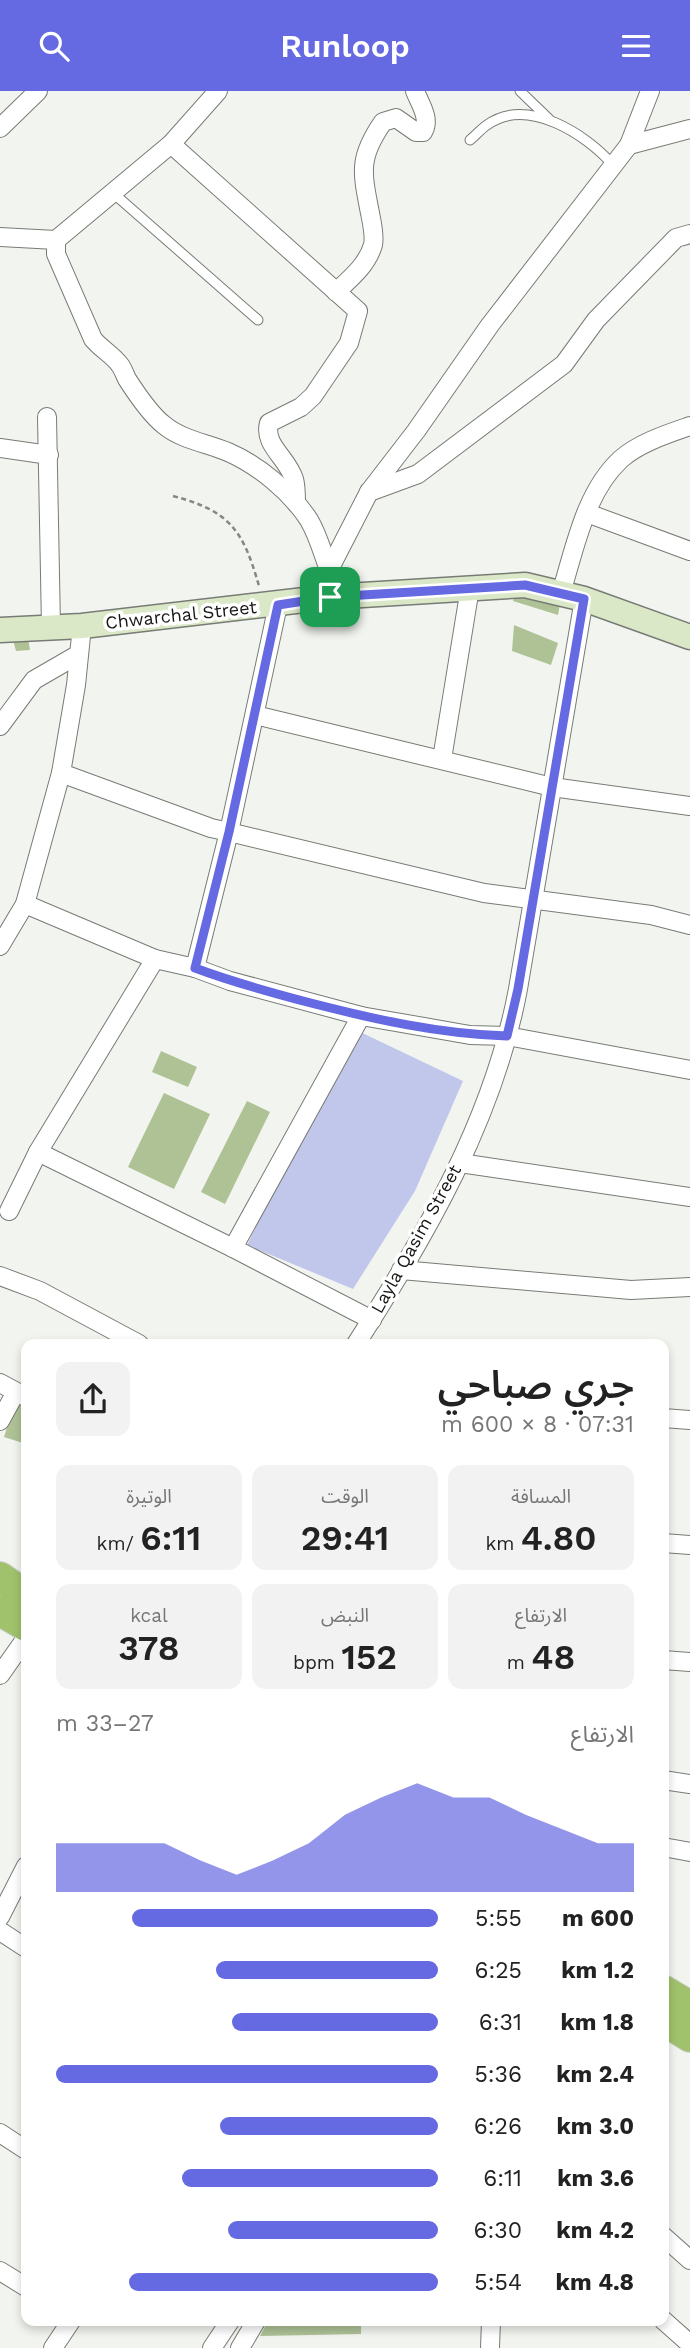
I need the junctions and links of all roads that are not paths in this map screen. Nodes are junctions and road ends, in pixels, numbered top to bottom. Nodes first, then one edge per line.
1 (38, 91) edge
2 (218, 91) edge
3 (415, 91) edge
4 (520, 91) edge
5 (650, 91) edge
6 (552, 122) junction
7 (0, 128) edge
8 (690, 129) edge
9 (470, 140) dead end
10 (171, 144) junction
11 (629, 145) junction
12 (612, 165) junction
13 (112, 192) junction
14 (690, 234) edge
15 (0, 237) edge
16 (56, 240) junction
17 (336, 292) junction
18 (258, 320) dead end
19 (47, 417) dead end
20 (690, 426) edge
21 (0, 448) edge
22 (49, 455) junction
23 (369, 492) junction
24 (296, 503) junction
25 (587, 513) junction
26 (690, 551) edge
27 (329, 570) junction
28 (470, 588) junction
29 (572, 596) junction
30 (330, 597) junction
31 (271, 605) junction
32 (82, 626) junction
33 (51, 628) junction
34 (0, 630) edge
35 (690, 637) edge
36 (79, 654) junction
37 (255, 715) junction
38 (0, 726) edge
39 (442, 759) junction
40 (61, 773) junction
41 (552, 787) junction
42 (690, 806) edge
43 (229, 832) junction
44 (533, 899) junction
45 (25, 904) junction
46 (690, 925) edge
47 (0, 946) edge
48 (155, 959) junction
49 (195, 968) junction
50 (361, 1016) junction
51 (507, 1036) junction
52 (690, 1070) edge
53 (38, 1152) junction
54 (460, 1163) junction
55 (690, 1197) edge
56 (9, 1211) dead end
57 (233, 1248) junction
58 (401, 1270) junction
59 (0, 1276) edge
60 (690, 1287) edge
61 (372, 1319) junction
62 (130, 1339) edge
63 (359, 1339) edge
64 (14, 1391) edge
65 (669, 1418) edge
66 (690, 1420) edge
67 (0, 1421) edge
68 (669, 1543) edge
69 (690, 1545) edge
70 (0, 1577) edge
71 (21, 1592) edge
72 (0, 1611) edge
73 (21, 1623) edge
74 (21, 1645) edge
75 (669, 1660) edge
76 (690, 1662) edge
77 (0, 1675) edge
78 (669, 1781) edge
79 (690, 1784) edge
80 (669, 1848) edge
81 (690, 1852) edge
82 (21, 1876) edge
83 (0, 1917) edge
84 (0, 1931) edge
85 (21, 1945) edge
86 (669, 1994) edge
87 (690, 2006) edge
88 (669, 2024) edge
89 (690, 2038) edge
90 (0, 2133) edge
91 (21, 2147) edge
92 (669, 2241) edge
93 (690, 2260) edge
94 (0, 2271) edge
95 (21, 2284) edge
96 (669, 2325) edge
97 (68, 2326) edge
98 (227, 2326) edge
99 (253, 2326) edge
100 (491, 2326) edge
101 (690, 2344) edge
102 (53, 2348) edge
103 (212, 2348) edge
104 (240, 2348) edge
105 (490, 2348) edge

1 - 7 street
2 - 10 street
3 - 17 street
4 - 6 lane
5 - 11 street
6 - 9 lane
6 - 12 lane
8 - 11 street
10 - 13 street
10 - 17 street
11 - 12 street
12 - 23 street
13 - 16 street
13 - 18 lane
14 - 23 street
15 - 16 street
16 - 24 street
17 - 24 street
19 - 22 street
20 - 25 street, Layla Qasim Street
21 - 22 street
22 - 33 street
23 - 27 street
24 - 27 street
25 - 26 street
25 - 29 street, Layla Qasim Street
27 - 30 street
28 - 29 main road, Chwarchal Street
28 - 30 main road, Chwarchal Street
28 - 39 street
29 - 35 main road, Chwarchal Street
29 - 41 street, Layla Qasim Street
30 - 31 main road, Chwarchal Street
31 - 32 main road, Chwarchal Street
31 - 37 street
32 - 33 main road, Chwarchal Street
32 - 36 street
33 - 34 main road, Chwarchal Street
36 - 38 street
36 - 40 street
37 - 39 street
37 - 43 street
39 - 41 street
40 - 43 street
40 - 45 street
41 - 42 street
41 - 44 street, Layla Qasim Street
43 - 44 street
43 - 49 street
44 - 46 street
44 - 51 street, Layla Qasim Street
45 - 47 street
45 - 48 street
48 - 49 street
48 - 53 street
49 - 50 street
50 - 51 street
50 - 57 street
51 - 52 street
51 - 54 street, Layla Qasim Street
53 - 56 street
53 - 57 street
54 - 55 street
54 - 58 street, Layla Qasim Street
57 - 61 street
58 - 60 street
58 - 61 street, Layla Qasim Street
59 - 62 street
61 - 63 street, Layla Qasim Street
64 - 67 street
65 - 66 street
68 - 69 street
70 - 71 highway
72 - 73 highway
74 - 77 street
75 - 76 street
78 - 79 street
80 - 81 street
82 - 83 street
84 - 85 street
86 - 87 highway
88 - 89 highway
90 - 91 street
92 - 93 street
94 - 95 street
96 - 101 street
97 - 102 street
98 - 103 street
99 - 104 street
100 - 105 street

